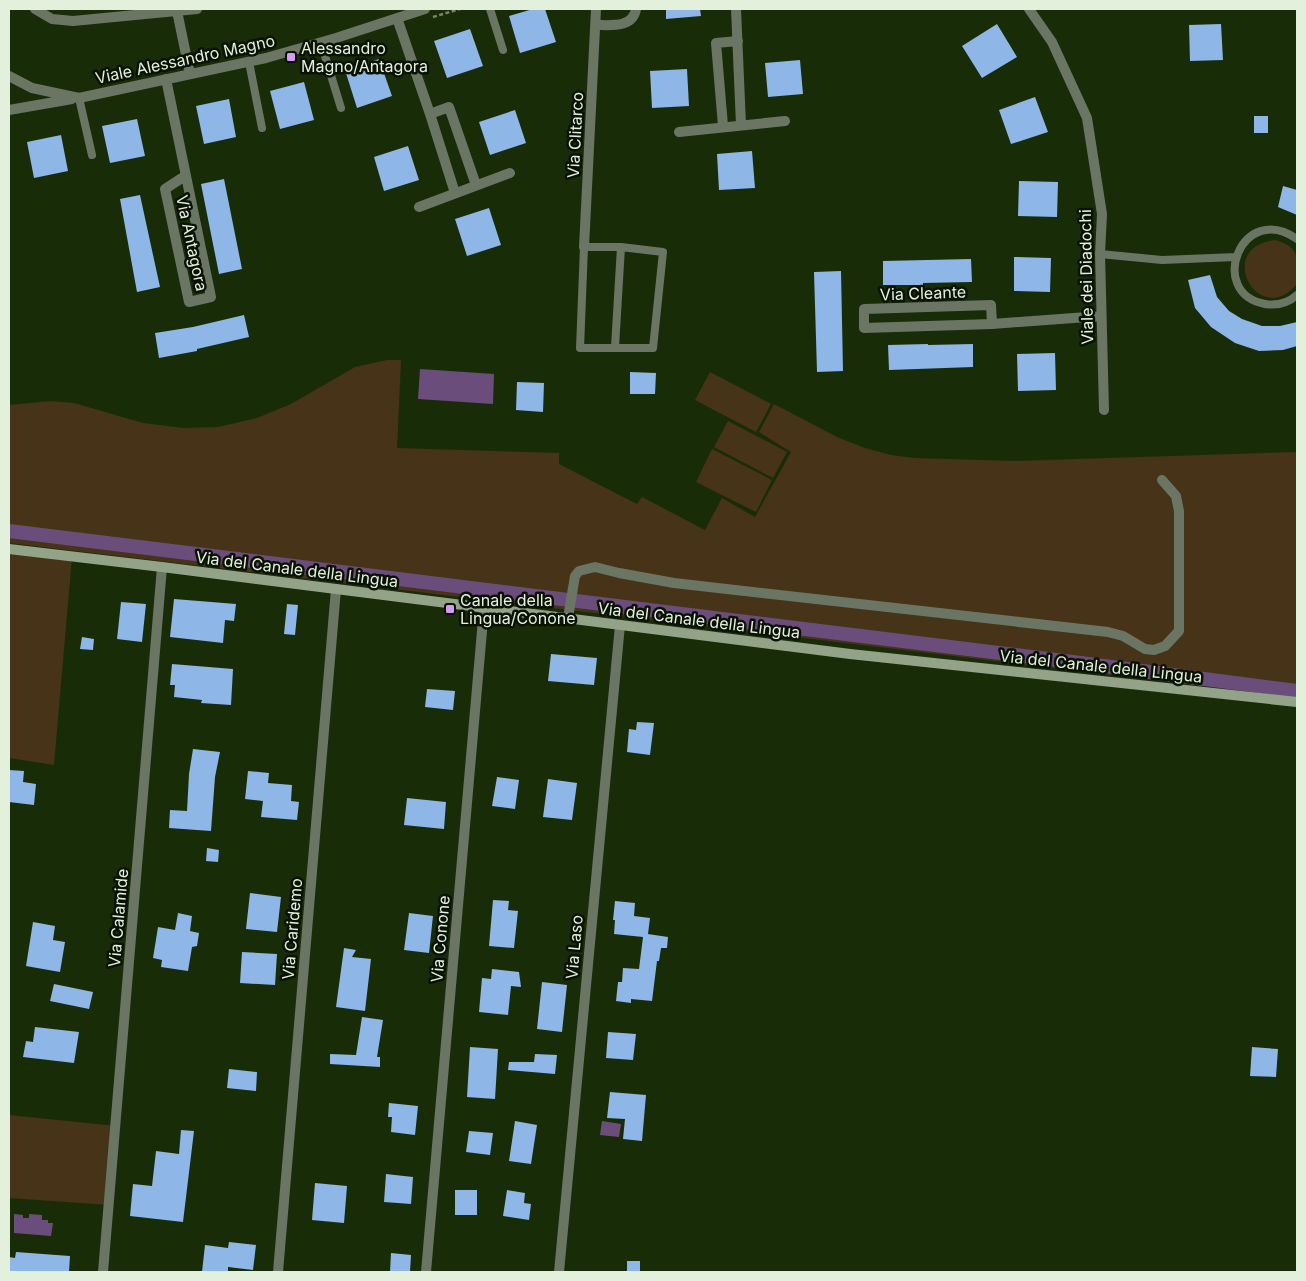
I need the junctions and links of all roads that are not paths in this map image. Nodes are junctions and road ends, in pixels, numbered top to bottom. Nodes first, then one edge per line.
1 (35, 9) edge
2 (197, 9) edge
3 (425, 9) edge
4 (490, 9) edge
5 (596, 9) edge
6 (636, 9) edge
7 (736, 9) edge
8 (1029, 9) edge
9 (177, 11) junction
10 (397, 18) junction
11 (596, 25) junction
12 (738, 41) junction
13 (321, 43) junction
14 (503, 50) dead end
15 (249, 62) junction
16 (190, 74) junction
17 (9, 76) edge
18 (166, 79) junction
19 (79, 98) junction
20 (341, 108) dead end
21 (9, 110) edge
22 (430, 114) junction
23 (785, 121) dead end
24 (742, 125) junction
25 (723, 126) junction
26 (262, 128) dead end
27 (678, 132) dead end
28 (92, 155) dead end
29 (510, 173) dead end
30 (185, 176) junction
31 (476, 185) junction
32 (455, 193) junction
33 (419, 207) dead end
34 (1297, 239) edge
35 (584, 247) junction
36 (621, 247) junction
37 (1100, 254) junction
38 (1236, 257) junction
39 (1297, 295) edge
40 (1101, 316) junction
41 (992, 324) junction
42 (615, 347) junction
43 (1104, 410) dead end
44 (1162, 480) dead end
45 (9, 549) edge
46 (162, 567) junction
47 (336, 589) junction
48 (484, 608) junction
49 (568, 618) junction
50 (620, 625) junction
51 (1297, 702) edge
52 (103, 1272) edge
53 (278, 1272) edge
54 (426, 1272) edge
55 (559, 1272) edge

1 - 9 street
2 - 9 street
3 - 10 street, Viale Alessandro Magno
4 - 14 lane
5 - 11 street, Via Clitarco
6 - 11 street
7 - 12 street
8 - 37 street, Viale dei Diadochi
9 - 16 street
10 - 13 street, Viale Alessandro Magno
10 - 22 street
11 - 35 street, Via Clitarco
12 - 24 street
12 - 25 street
13 - 15 street, Viale Alessandro Magno
13 - 20 lane
15 - 16 street, Viale Alessandro Magno
15 - 26 lane
16 - 18 street, Viale Alessandro Magno
17 - 19 street, Viale Alessandro Magno
18 - 19 street, Viale Alessandro Magno
18 - 30 street, Via Antagora
19 - 21 street
19 - 28 lane
22 - 31 street
22 - 32 street
23 - 24 street
24 - 25 street
25 - 27 street
29 - 31 street
30 - 30 street, Via Antagora
31 - 32 street
32 - 33 street
34 - 38 lane
35 - 36 lane, Via Clitarco
35 - 42 lane, Via Clitarco
36 - 42 lane
36 - 42 lane, Via Clitarco
37 - 38 lane
37 - 40 street, Viale dei Diadochi
38 - 39 lane
40 - 41 street, Via Cleante
40 - 43 street, Viale dei Diadochi
41 - 41 street, Via Cleante
44 - 49 street
45 - 46 street, Via del Canale della Lingua
46 - 47 street, Via del Canale della Lingua
46 - 52 street, Via Calamide
47 - 48 street, Via del Canale della Lingua
47 - 53 street, Via Caridemo
48 - 49 street, Via del Canale della Lingua
48 - 54 street, Via Conone
49 - 50 street, Via del Canale della Lingua
50 - 51 street, Via del Canale della Lingua
50 - 55 street, Via Laso

